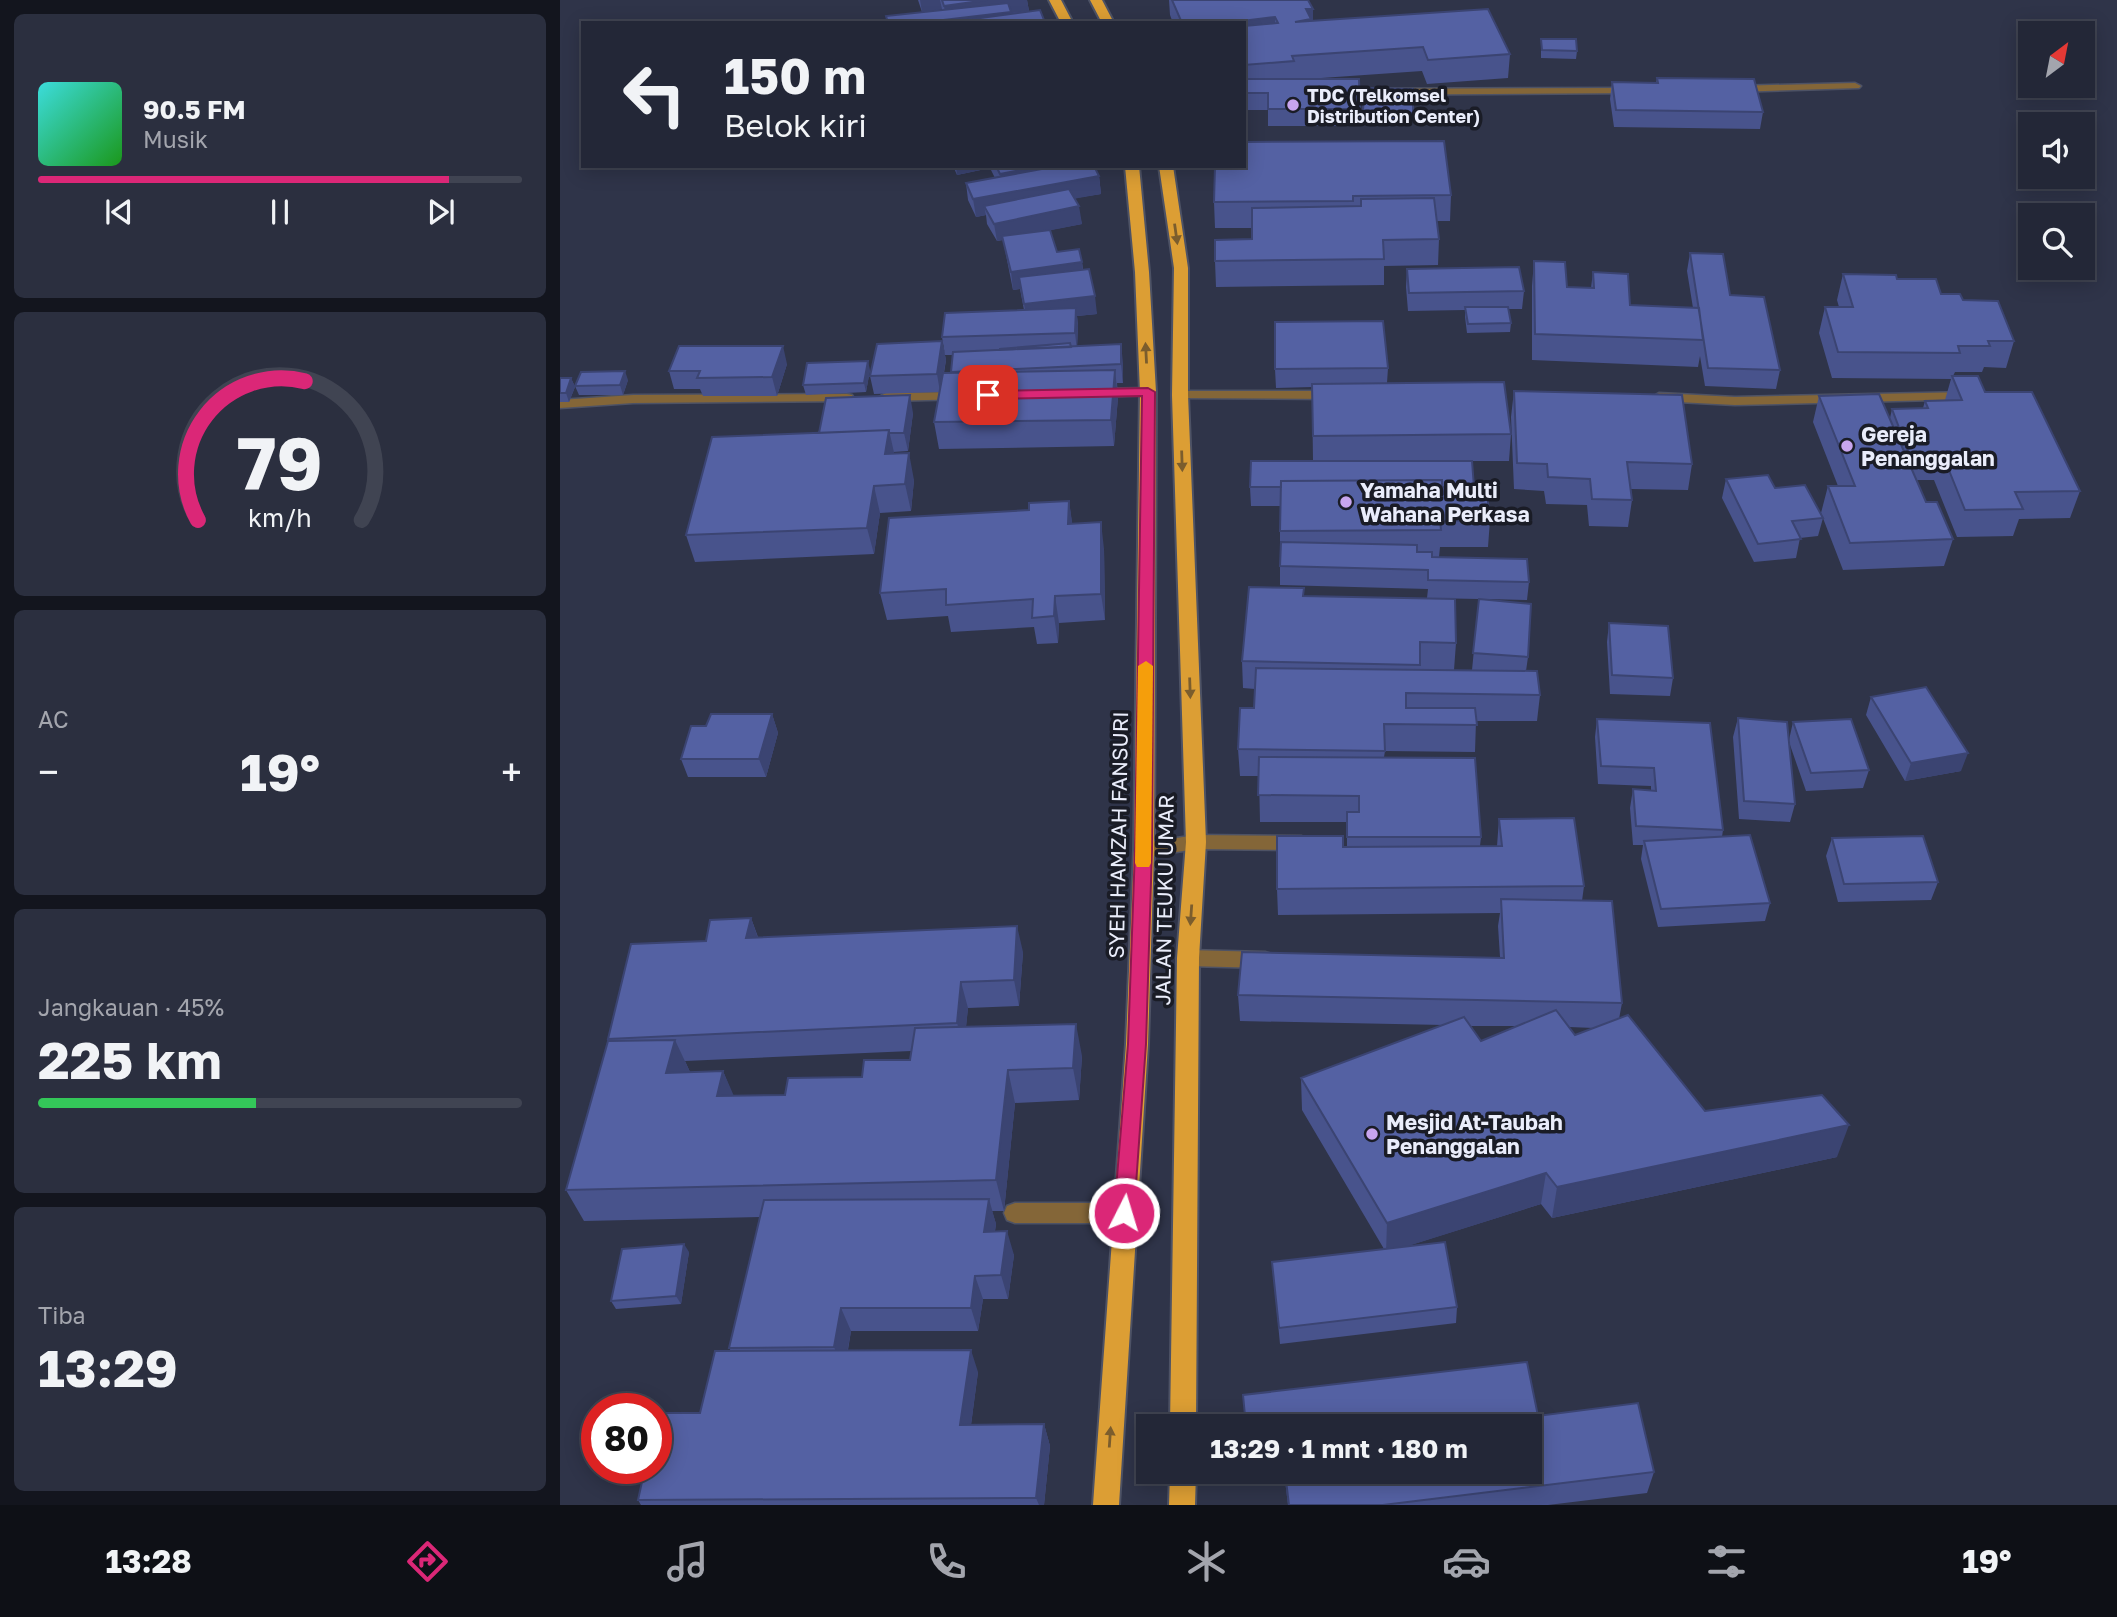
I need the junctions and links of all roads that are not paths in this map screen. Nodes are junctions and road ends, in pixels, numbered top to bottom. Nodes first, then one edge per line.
1 (1055, 0) edge
2 (1096, 0) edge
3 (1067, 21) edge
4 (1107, 21) edge
5 (1855, 86) dead end
6 (1721, 89) edge
7 (1641, 90) edge
8 (1325, 92) edge
9 (1132, 168) edge
10 (1166, 168) edge
11 (1148, 392) junction
12 (1079, 393) edge
13 (982, 395) edge
14 (1180, 395) junction
15 (1344, 395) edge
16 (1981, 396) edge
17 (1640, 397) edge
18 (560, 404) edge
19 (1196, 842) junction
20 (1316, 844) edge
21 (1143, 849) junction
22 (1188, 958) junction
23 (1283, 960) edge
24 (1015, 1213) dead end
25 (1124, 1213) junction
26 (1183, 1414) edge
27 (1183, 1484) edge
28 (1106, 1505) edge
29 (1182, 1505) edge

1 - 3 highway
2 - 4 highway
5 - 6 street
7 - 8 street
11 -> 9 highway, SYEH HAMZAH FANSURI
10 -> 14 highway, JALAN TEUKU UMAR
11 - 12 street
11 - 21 highway, SYEH HAMZAH FANSURI
13 - 18 street
14 - 15 street
14 -> 19 highway, JALAN TEUKU UMAR
16 - 17 street
19 - 20 street
19 - 21 street
19 -> 22 highway, JALAN TEUKU UMAR
21 - 25 highway, SYEH HAMZAH FANSURI
22 - 23 street
22 - 26 highway, JALAN TEUKU UMAR
24 - 25 street
28 -> 25 highway, SYEH HAMZAH FANSURI
27 - 29 highway

